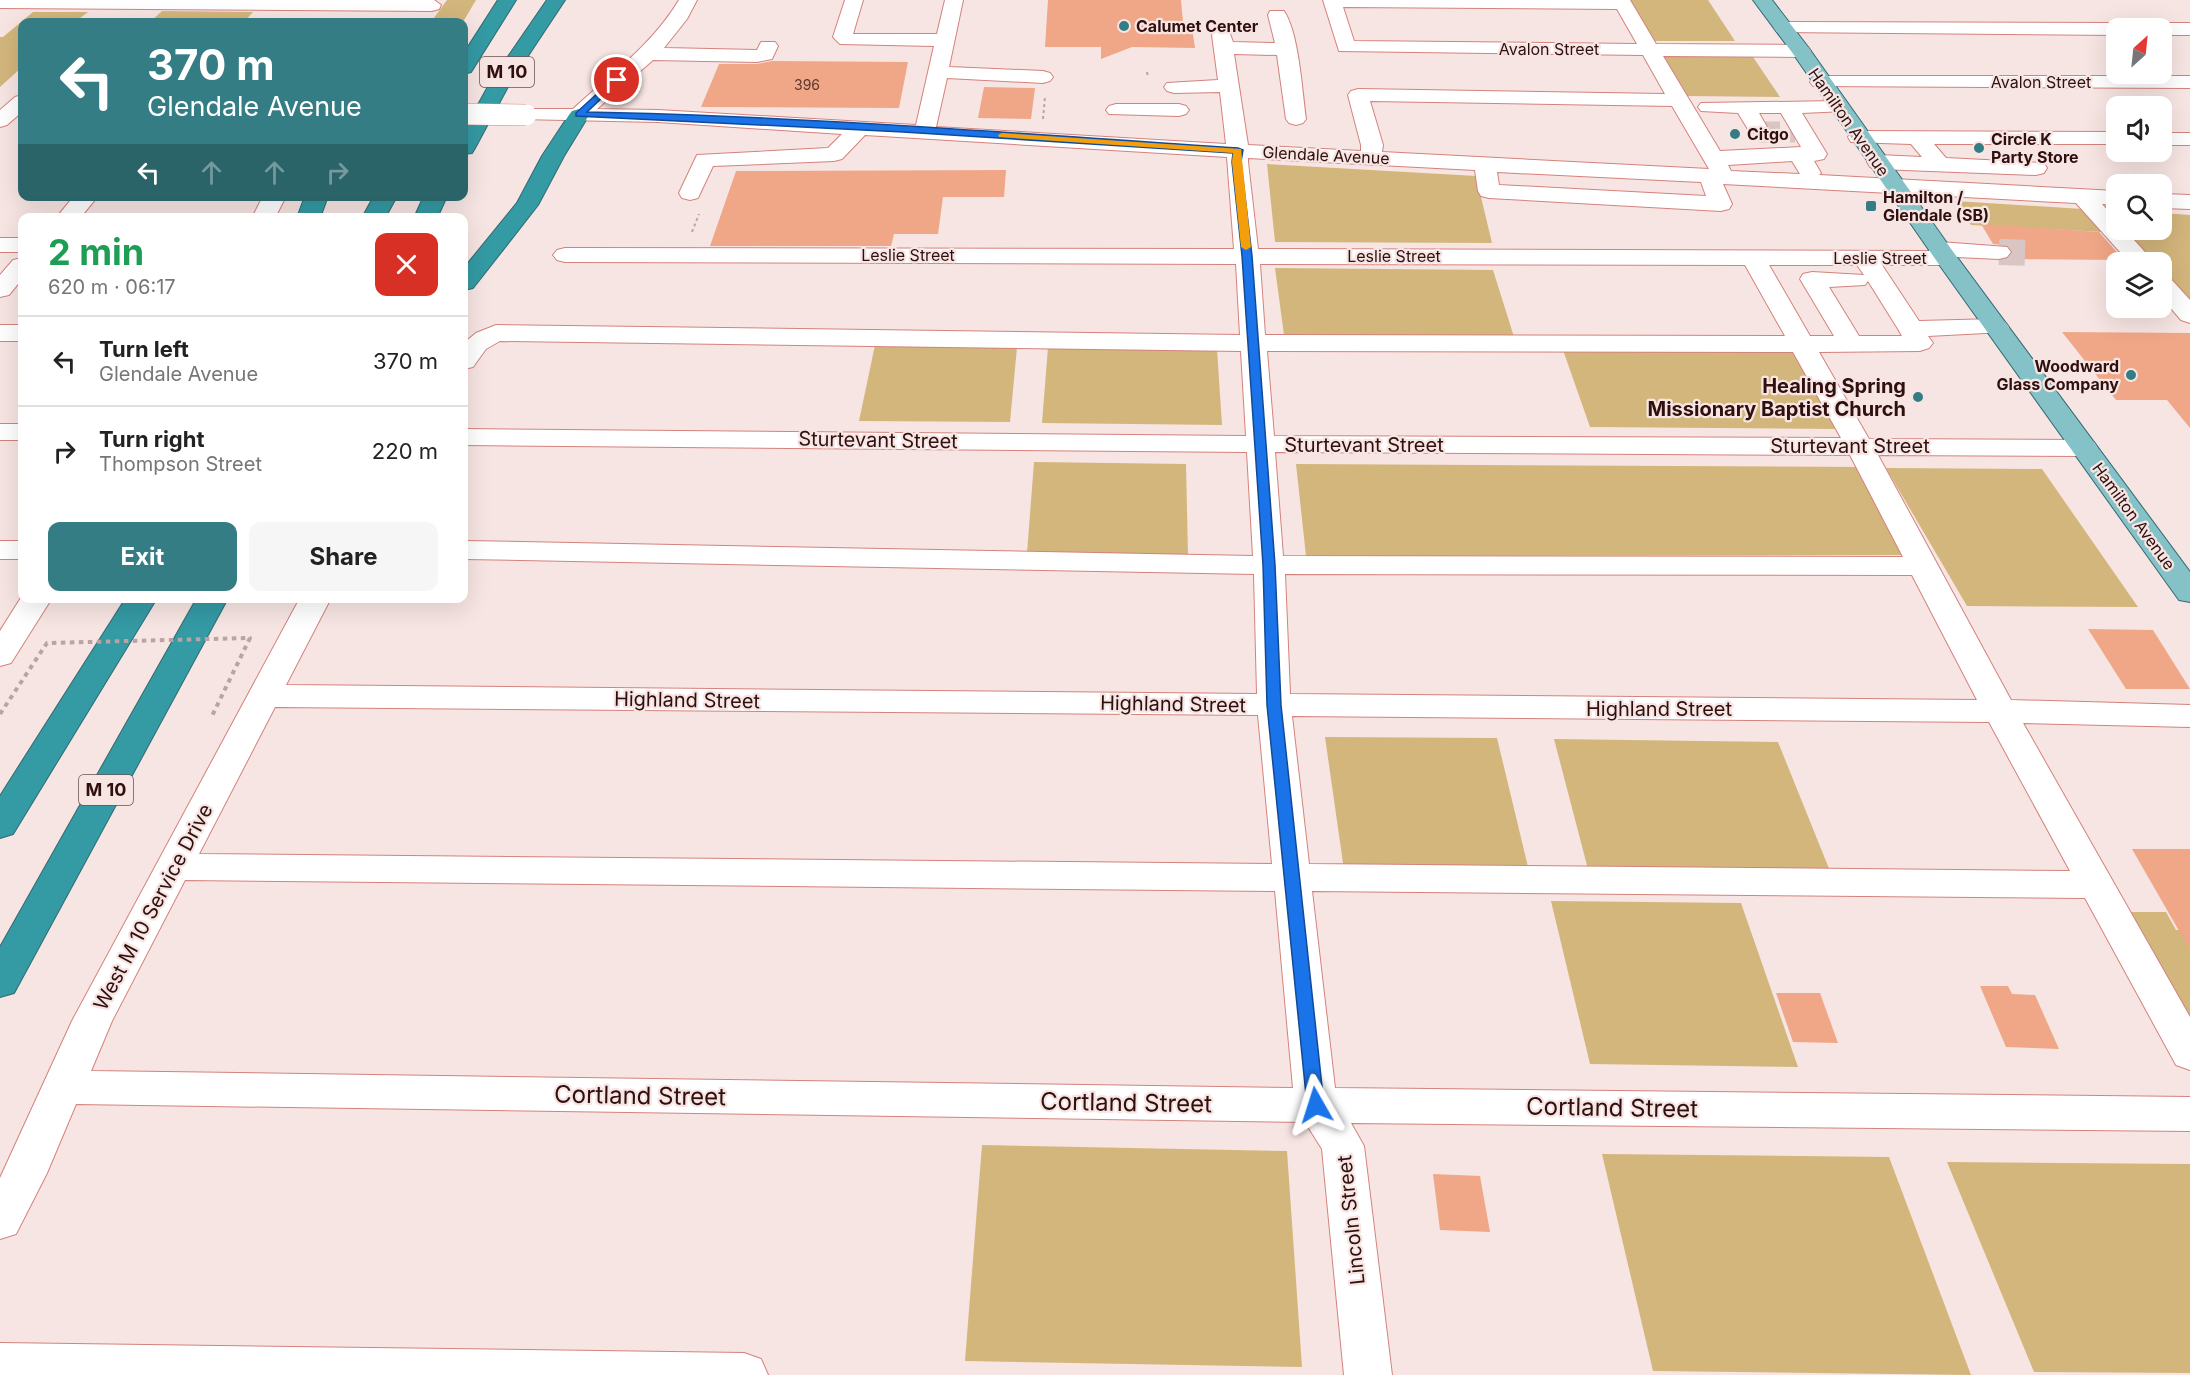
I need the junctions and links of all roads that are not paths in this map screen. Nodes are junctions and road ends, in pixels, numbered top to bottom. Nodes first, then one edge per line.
1 (556, 0) edge
2 (688, 0) edge
3 (854, 0) edge
4 (954, 0) edge
5 (1762, 0) edge
6 (1, 1) edge
7 (136, 1) edge
8 (272, 1) edge
9 (1332, 1) edge
10 (434, 2) edge
11 (1623, 2) edge
12 (503, 3) edge
13 (1277, 15) dead end
14 (117, 18) edge
15 (256, 18) edge
16 (425, 18) edge
17 (1784, 28) junction
18 (2106, 29) edge
19 (2172, 29) edge
20 (2190, 29) edge
21 (945, 40) junction
22 (768, 46) dead end
23 (1286, 49) junction
24 (1650, 50) junction
25 (1801, 51) junction
26 (648, 54) junction
27 (468, 61) edge
28 (938, 72) junction
29 (1043, 77) dead end
30 (1820, 82) junction
31 (2190, 82) edge
32 (1229, 86) junction
33 (1174, 87) dead end
34 (1679, 100) junction
35 (1707, 107) dead end
36 (1839, 107) junction
37 (1116, 110) dead end
38 (1179, 110) dead end
39 (468, 114) edge
40 (579, 115) junction
41 (1296, 120) dead end
42 (861, 127) junction
43 (924, 130) junction
44 (1804, 137) junction
45 (1918, 138) junction
46 (2106, 138) edge
47 (2172, 139) edge
48 (2190, 139) edge
49 (468, 141) edge
50 (1238, 150) junction
51 (1371, 157) junction
52 (1485, 163) junction
53 (1940, 164) junction
54 (1715, 170) junction
55 (1815, 182) junction
56 (1894, 186) junction
57 (690, 193) dead end
58 (2046, 194) junction
59 (2082, 196) junction
60 (2106, 197) edge
61 (82, 201) edge
62 (2172, 201) edge
63 (2190, 202) edge
64 (72, 213) edge
65 (0, 244) edge
66 (18, 245) edge
67 (1999, 252) tunnel mouth
68 (2133, 252) edge
69 (1943, 254) junction
70 (565, 255) dead end
71 (1247, 256) junction
72 (1753, 257) junction
73 (1865, 258) junction
74 (18, 270) edge
75 (468, 278) edge
76 (1879, 280) junction
77 (0, 290) edge
78 (2172, 295) edge
79 (2190, 315) edge
80 (532, 322) dead end
81 (826, 325) dead end
82 (694, 326) junction
83 (1996, 327) junction
84 (1911, 329) junction
85 (0, 333) edge
86 (18, 333) edge
87 (1253, 343) junction
88 (1851, 344) junction
89 (1802, 345) junction
90 (468, 354) edge
91 (0, 432) edge
92 (18, 432) edge
93 (468, 436) edge
94 (1260, 444) junction
95 (1859, 446) junction
96 (2084, 448) junction
97 (0, 550) edge
98 (18, 550) edge
99 (468, 550) edge
100 (1269, 565) junction
101 (1924, 566) junction
102 (2187, 586) edge
103 (34, 603) edge
104 (139, 603) edge
105 (210, 603) edge
106 (313, 603) edge
107 (0, 656) edge
108 (264, 696) junction
109 (1274, 705) junction
110 (2000, 711) junction
111 (2190, 716) edge
112 (0, 825) edge
113 (174, 867) junction
114 (1292, 878) junction
115 (2096, 885) junction
116 (0, 982) edge
117 (2190, 1054) edge
118 (62, 1087) junction
119 (1316, 1105) junction
120 (2190, 1114) edge
121 (0, 1220) edge
122 (0, 1365) edge
123 (744, 1375) edge
124 (1368, 1375) edge

1 - 49 highway, M 10
2 - 26 street
3 - 21 street
4 - 21 street
5 - 17 main road, Hamilton Avenue
6 - 7 street
7 - 8 street
7 - 14 street
8 - 10 street
8 - 15 street
9 - 11 street
9 - 24 street, Avalon Street
10 - 16 street
11 - 24 street
12 - 27 highway, M 10
13 - 23 street
17 - 18 street
17 - 25 main road, Hamilton Avenue
19 - 20 street
21 - 28 street
22 - 26 street
23 - 32 street, Lincoln Street
23 - 41 street
24 - 25 street, Avalon Street
24 - 34 street
25 - 30 main road, Hamilton Avenue
26 - 40 street
28 - 29 street
28 - 43 street
30 - 31 street, Avalon Street
30 - 36 main road, Hamilton Avenue
32 - 33 street
32 - 50 street, Lincoln Street
34 - 51 street
34 - 54 street
35 - 44 street
36 - 44 street
36 - 44 main road, Hamilton Avenue
37 - 38 street
39 - 40 street, Glendale Avenue, bridge
40 - 42 street, Glendale Avenue
40 - 75 highway
42 - 43 street, Glendale Avenue
42 - 57 street
43 - 50 street, Glendale Avenue
44 - 45 street
44 - 53 street
44 - 54 street
44 - 55 street
44 - 56 main road, Hamilton Avenue
45 - 46 street
45 - 53 street
47 - 48 street
50 - 51 street, Glendale Avenue
50 - 71 street, Lincoln Street
51 - 52 street, Glendale Avenue
52 - 54 street, Glendale Avenue
52 - 54 street
53 - 58 street
54 - 55 street, Glendale Avenue
55 - 56 street, Glendale Avenue
56 - 58 street, Glendale Avenue
56 - 69 main road, Hamilton Avenue
58 - 59 street, Glendale Avenue
59 - 60 street, Glendale Avenue
59 - 68 street
61 - 64 street
62 - 63 street
65 - 66 street
67 - 69 street, Leslie Street
69 - 73 street, Leslie Street
69 - 83 main road, Hamilton Avenue
70 - 71 street, Leslie Street
71 - 72 street, Leslie Street
71 - 87 street, Lincoln Street
72 - 73 street, Leslie Street
72 - 89 street
73 - 76 street
74 - 77 street
76 - 84 street
76 - 88 street
78 - 79 street
80 - 82 street
81 - 82 street
82 - 87 street
82 - 90 street
83 - 84 street
83 - 96 main road, Hamilton Avenue
84 - 88 street
85 - 86 street
87 - 89 street
87 - 94 street, Lincoln Street
88 - 89 street
89 - 95 street
91 - 92 street
93 - 94 street, Sturtevant Street
94 - 95 street, Sturtevant Street
94 - 100 street, Lincoln Street
95 - 96 street, Sturtevant Street
95 - 101 street
96 - 102 main road, Hamilton Avenue
97 - 98 street
99 - 100 street
100 - 101 street
100 - 109 street, Lincoln Street
101 - 110 street
103 - 107 street
104 - 112 highway
105 - 116 highway, M 10
106 - 108 street, West M 10 Service Drive
108 - 109 street, Highland Street
108 - 113 street, West M 10 Service Drive
109 - 110 street, Highland Street
109 - 114 street, Lincoln Street
110 - 111 street, Highland Street
110 - 115 street
113 - 114 street
113 - 118 street, West M 10 Service Drive
114 - 115 street
114 - 119 street, Lincoln Street
115 - 117 street
118 - 119 street, Cortland Street
118 - 121 street, West M 10 Service Drive
119 - 120 street, Cortland Street
119 - 124 street, Lincoln Street
122 - 123 street

